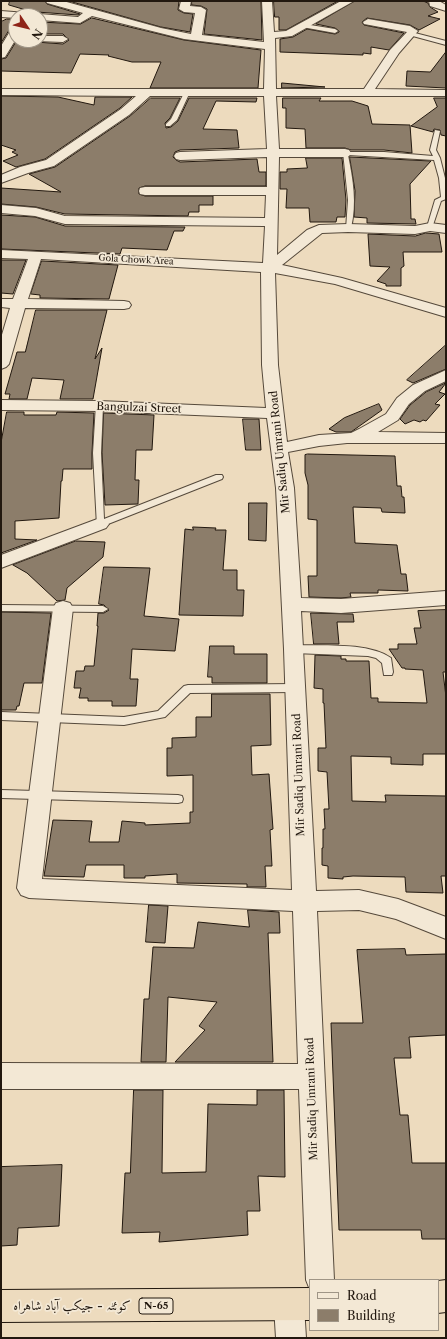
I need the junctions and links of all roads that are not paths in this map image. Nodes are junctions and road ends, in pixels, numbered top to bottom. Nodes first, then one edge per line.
1 (52, 1) edge
2 (186, 1) edge
3 (267, 1) edge
4 (349, 1) edge
5 (434, 1) edge
6 (446, 8) edge
7 (91, 12) junction
8 (48, 18) edge
9 (368, 22) dead end
10 (304, 26) junction
11 (335, 31) dead end
12 (411, 34) junction
13 (196, 38) junction
14 (48, 39) edge
15 (63, 39) dead end
16 (270, 40) junction
17 (8, 42) edge
18 (446, 43) edge
19 (1, 55) edge
20 (1, 92) edge
21 (147, 92) junction
22 (187, 92) junction
23 (270, 93) junction
24 (367, 93) junction
25 (446, 93) edge
26 (168, 125) dead end
27 (437, 131) dead end
28 (273, 153) junction
29 (345, 154) junction
30 (180, 156) dead end
31 (437, 158) junction
32 (1, 179) edge
33 (145, 191) dead end
34 (274, 191) junction
35 (1, 209) edge
36 (272, 222) junction
37 (430, 227) junction
38 (348, 228) junction
39 (446, 229) edge
40 (1, 254) edge
41 (36, 255) junction
42 (269, 270) junction
43 (1, 303) edge
44 (19, 303) junction
45 (124, 305) dead end
46 (446, 314) edge
47 (2, 360) edge
48 (446, 375) edge
49 (1, 405) edge
50 (99, 406) junction
51 (276, 413) junction
52 (349, 438) junction
53 (446, 438) edge
54 (279, 449) junction
55 (220, 477) dead end
56 (100, 524) junction
57 (1, 562) edge
58 (446, 598) edge
59 (291, 604) junction
60 (1, 608) edge
61 (63, 608) junction
62 (103, 609) dead end
63 (294, 649) junction
64 (388, 672) dead end
65 (296, 688) junction
66 (1, 716) edge
67 (49, 717) junction
68 (1, 794) edge
69 (40, 795) junction
70 (178, 800) dead end
71 (303, 902) junction
72 (446, 928) edge
73 (1, 1076) edge
74 (312, 1077) junction
75 (320, 1279) edge
76 (300, 1305) edge
77 (1, 1306) edge
78 (291, 1338) edge

1 - 7 street
2 - 13 street
3 - 16 street, Mir Sadiq Umrani Road
4 - 10 street
5 - 6 street
7 - 8 street
7 - 13 street
9 - 12 street
10 - 11 lane
10 - 16 street
12 - 18 lane
12 - 24 street
13 - 16 street
14 - 15 street
16 - 23 street, Mir Sadiq Umrani Road
17 - 19 street
20 - 21 street
21 - 22 street
21 - 32 street
22 - 23 street
22 - 26 lane
23 - 24 street
23 - 28 street, Mir Sadiq Umrani Road
24 - 25 street
27 - 31 lane
28 - 29 street
28 - 30 street
28 - 34 street, Mir Sadiq Umrani Road
29 - 31 lane
29 - 38 lane
31 - 37 lane
33 - 34 street
34 - 36 street, Mir Sadiq Umrani Road
35 - 36 street
36 - 42 street, Mir Sadiq Umrani Road
37 - 38 street
37 - 39 street
38 - 42 street
40 - 41 street, Gola Chowk Area
41 - 42 street, Gola Chowk Area
41 - 44 street
42 - 46 street, Gola Chowk Area
42 - 51 street, Mir Sadiq Umrani Road
43 - 44 street
44 - 45 street
44 - 47 street
48 - 52 street
49 - 50 street, Bangulzai Street
50 - 51 street, Bangulzai Street
50 - 56 lane
51 - 54 street, Mir Sadiq Umrani Road
52 - 53 street
52 - 54 street
54 - 59 street, Mir Sadiq Umrani Road
55 - 56 lane
56 - 57 street
58 - 59 street
59 - 63 street, Mir Sadiq Umrani Road
60 - 61 lane
61 - 62 lane
61 - 67 street
63 - 64 lane
63 - 65 street, Mir Sadiq Umrani Road
65 - 67 lane
65 - 71 street, Mir Sadiq Umrani Road
66 - 67 lane
67 - 69 street
68 - 69 lane
69 - 70 lane
69 - 71 street
71 - 72 street
71 - 74 street, Mir Sadiq Umrani Road
73 - 74 street
74 - 75 street, Mir Sadiq Umrani Road
76 - 77 highway, کوئٹہ - جیکب آباد شاہراہ / N-65
76 - 78 street

